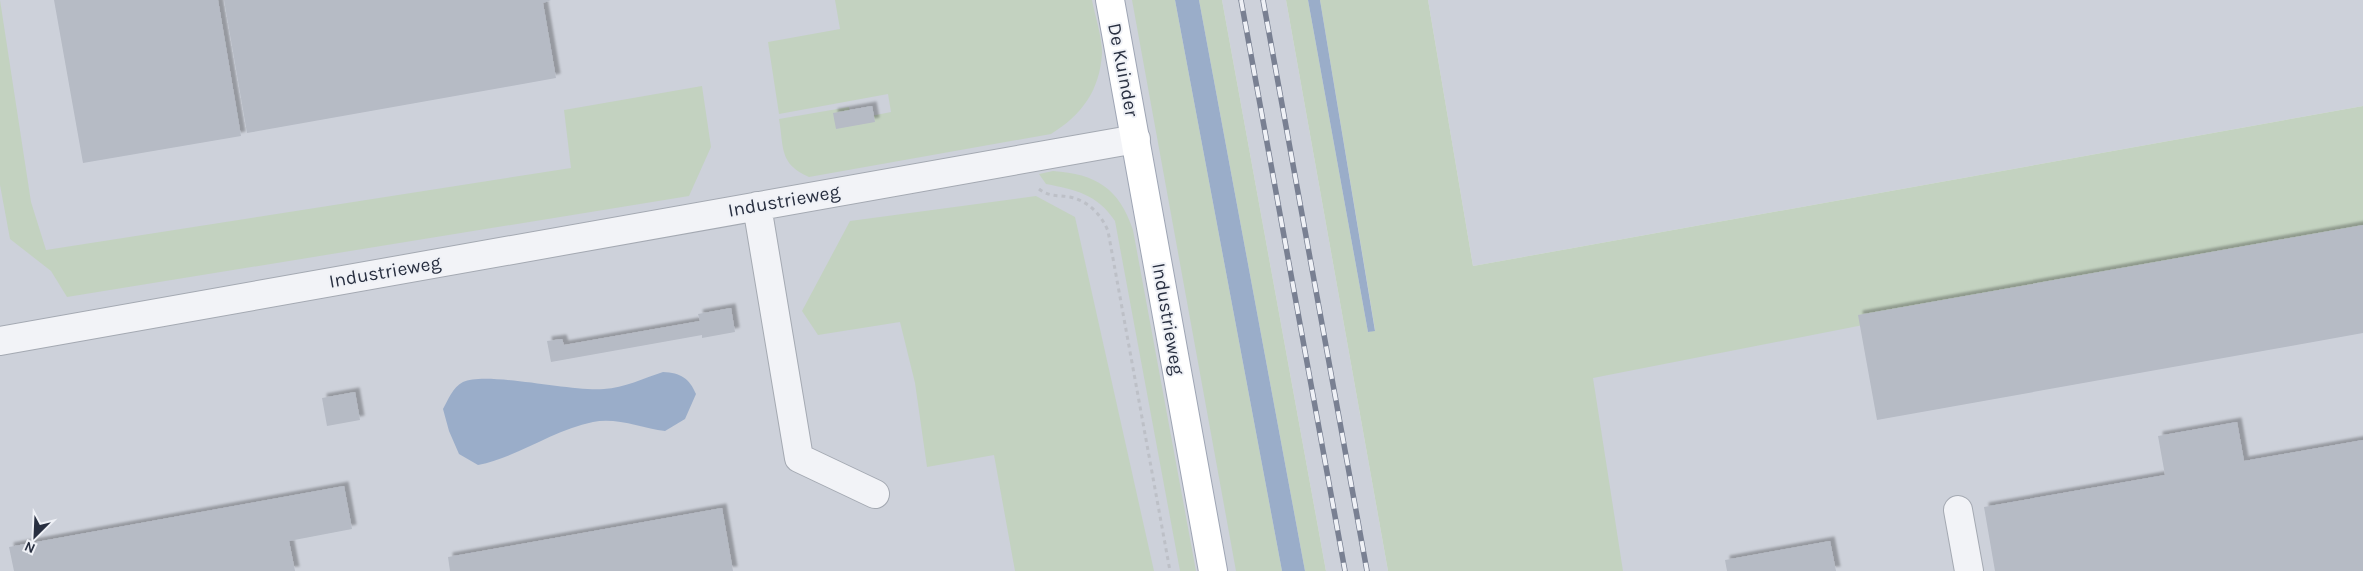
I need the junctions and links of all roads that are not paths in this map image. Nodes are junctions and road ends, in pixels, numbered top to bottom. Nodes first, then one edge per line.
1 (1110, 0) edge
2 (1136, 139) junction
3 (757, 206) junction
4 (0, 341) edge
5 (875, 494) dead end
6 (1958, 510) dead end
7 (1213, 571) edge
8 (1969, 571) edge

1 - 2 main road, De Kuinder
2 - 3 street, Industrieweg
2 - 7 main road, Industrieweg
3 - 4 street, Industrieweg
3 - 5 street
6 - 8 street

